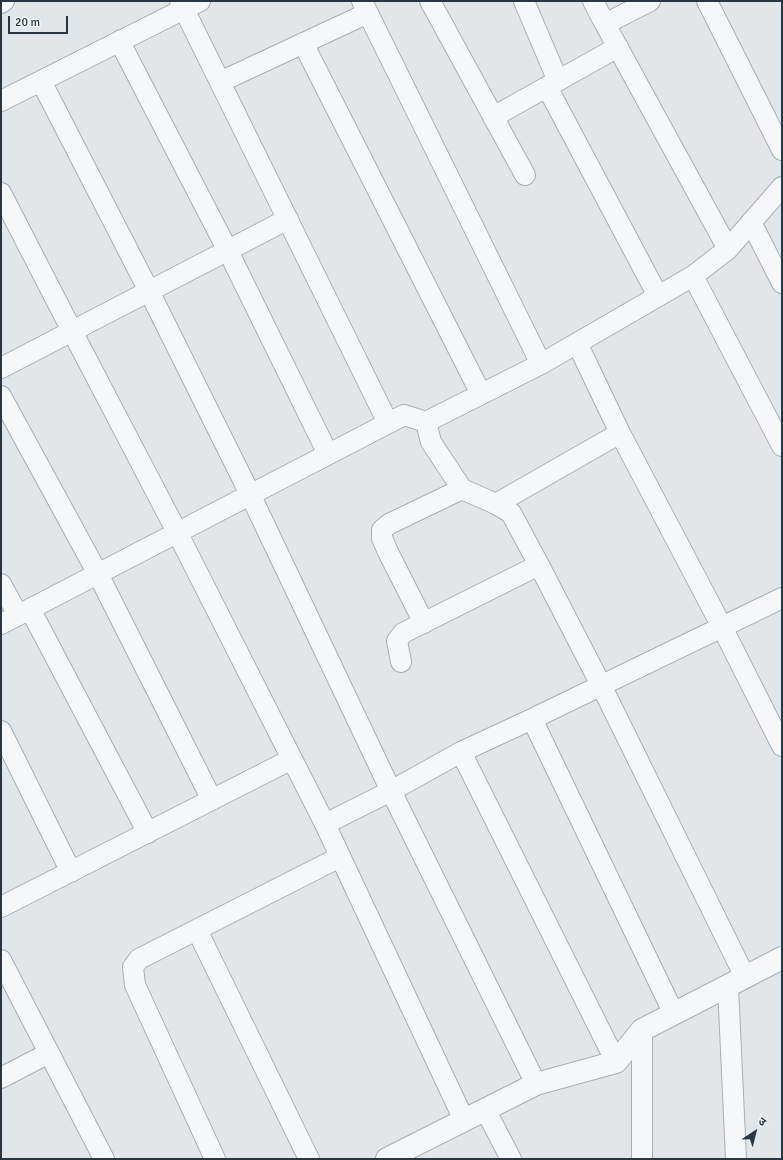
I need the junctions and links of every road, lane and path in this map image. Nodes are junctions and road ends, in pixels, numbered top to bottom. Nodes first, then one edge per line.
1 (4, 1) edge
2 (430, 1) edge
3 (524, 1) edge
4 (593, 1) edge
5 (650, 1) edge
6 (707, 1) edge
7 (1, 3) edge
8 (188, 4) edge
9 (365, 7) edge
10 (605, 24) junction
11 (121, 40) junction
12 (303, 42) junction
13 (618, 47) junction
14 (40, 81) junction
15 (220, 82) junction
16 (552, 84) junction
17 (1, 101) edge
18 (494, 117) junction
19 (782, 150) edge
20 (525, 175) dead end
21 (782, 188) edge
22 (1, 193) edge
23 (288, 220) junction
24 (751, 222) junction
25 (728, 250) junction
26 (228, 251) junction
27 (693, 276) junction
28 (782, 283) edge
29 (149, 291) junction
30 (658, 296) junction
31 (72, 331) junction
32 (577, 343) junction
33 (541, 364) junction
34 (1, 368) edge
35 (481, 394) junction
36 (1, 396) edge
37 (426, 422) junction
38 (388, 423) junction
39 (620, 433) junction
40 (782, 446) edge
41 (328, 454) junction
42 (462, 489) junction
43 (250, 494) junction
44 (496, 504) junction
45 (177, 532) junction
46 (539, 565) junction
47 (98, 574) junction
48 (1, 584) edge
49 (782, 598) edge
50 (16, 616) edge
51 (424, 623) junction
52 (722, 627) junction
53 (402, 662) dead end
54 (601, 685) junction
55 (532, 720) junction
56 (1, 731) edge
57 (782, 746) edge
58 (461, 752) junction
59 (292, 759) junction
60 (391, 791) junction
61 (212, 800) junction
62 (325, 824) junction
63 (148, 833) junction
64 (340, 857) junction
65 (71, 872) junction
66 (1, 907) edge
67 (197, 930) junction
68 (782, 958) edge
69 (1, 960) edge
70 (737, 982) junction
71 (674, 1014) junction
72 (642, 1030) junction
73 (49, 1053) junction
74 (616, 1062) junction
75 (1, 1078) edge
76 (536, 1084) junction
77 (485, 1110) junction
78 (464, 1120) junction
79 (638, 1157) edge
80 (104, 1159) edge
81 (215, 1159) edge
82 (309, 1159) edge
83 (388, 1159) edge
84 (511, 1159) edge
85 (736, 1159) edge

1 - 7 street
2 - 18 street
3 - 16 street
4 - 10 street
5 - 10 street
6 - 19 street
8 - 11 street
8 - 15 street
9 - 12 street
9 - 33 street
10 - 13 street
11 - 14 street
11 - 26 street
12 - 15 street
12 - 35 street
13 - 16 street
13 - 25 street
14 - 17 street
14 - 29 street
15 - 23 street
16 - 18 street
16 - 30 street
18 - 20 street
21 - 24 street
22 - 31 street
23 - 26 street
23 - 38 street
24 - 25 street
24 - 28 street
25 - 27 street
26 - 29 street
26 - 41 street
27 - 30 street
27 - 40 street
29 - 31 street
29 - 43 street
30 - 32 street
31 - 34 street
31 - 45 street
32 - 33 street
32 - 39 street
33 - 35 street
35 - 37 street
36 - 47 street
37 - 38 street
37 - 42 street
38 - 41 street
39 - 44 street
39 - 52 street
41 - 43 street
42 - 44 street
42 - 51 street
43 - 45 street
43 - 60 street
44 - 46 street
45 - 47 street
45 - 59 street
46 - 51 street
46 - 54 street
47 - 50 street
47 - 61 street
48 - 50 street
49 - 52 street
50 - 63 street
51 - 53 street
52 - 54 street
52 - 57 street
54 - 55 street
54 - 70 street
55 - 58 street
55 - 71 street
56 - 65 street
58 - 60 street
58 - 74 street
59 - 61 street
59 - 62 street
60 - 62 street
60 - 76 street
61 - 63 street
62 - 64 street
63 - 65 street
64 - 67 street
64 - 78 street
65 - 66 street
67 - 81 street
67 - 82 street
68 - 70 street
69 - 73 street
70 - 71 street
70 - 85 street
71 - 72 street
72 - 74 street
72 - 79 street
73 - 75 street
73 - 80 street
74 - 76 street
76 - 77 street
77 - 78 street
77 - 84 street
78 - 83 street

